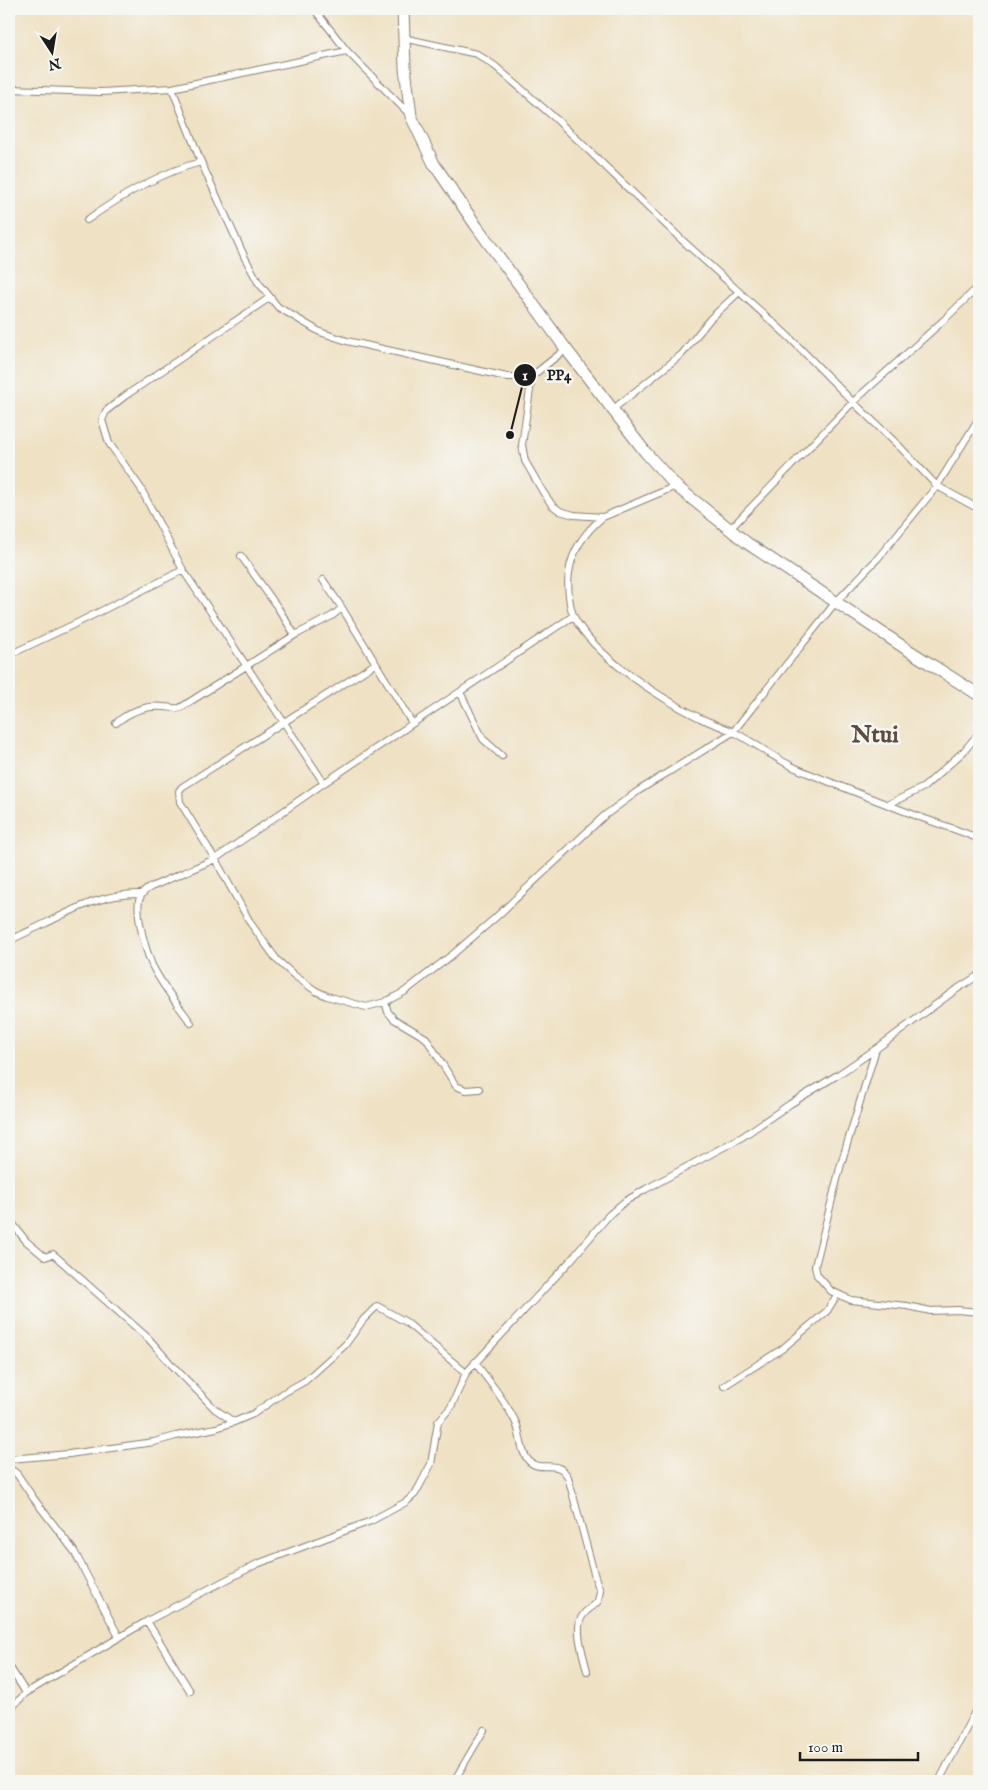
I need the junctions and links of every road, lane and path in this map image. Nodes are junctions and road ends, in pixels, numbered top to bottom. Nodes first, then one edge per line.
1 (314, 9) edge
2 (403, 9) edge
3 (403, 38) junction
4 (347, 51) junction
5 (172, 88) junction
6 (9, 89) edge
7 (412, 116) junction
8 (201, 162) junction
9 (87, 220) dead end
10 (979, 286) edge
11 (739, 292) junction
12 (269, 298) junction
13 (566, 348) junction
14 (532, 376) junction
15 (853, 402) junction
16 (612, 410) junction
17 (979, 418) edge
18 (676, 486) junction
19 (937, 486) junction
20 (979, 509) edge
21 (603, 517) junction
22 (730, 529) junction
23 (241, 556) dead end
24 (183, 570) junction
25 (322, 580) dead end
26 (835, 603) junction
27 (344, 611) junction
28 (573, 616) junction
29 (295, 635) junction
30 (9, 655) edge
31 (375, 664) junction
32 (246, 665) junction
33 (460, 692) junction
34 (979, 695) edge
35 (284, 722) junction
36 (116, 723) dead end
37 (412, 723) junction
38 (734, 732) junction
39 (979, 733) edge
40 (502, 756) dead end
41 (324, 783) junction
42 (888, 804) junction
43 (979, 839) edge
44 (215, 859) junction
45 (142, 894) junction
46 (9, 941) edge
47 (979, 975) edge
48 (385, 1002) junction
49 (191, 1023) dead end
50 (876, 1049) junction
51 (479, 1089) dead end
52 (9, 1198) edge
53 (9, 1204) edge
54 (9, 1219) edge
55 (837, 1295) junction
56 (979, 1312) edge
57 (475, 1362) junction
58 (466, 1373) junction
59 (724, 1386) dead end
60 (234, 1422) junction
61 (9, 1459) edge
62 (9, 1468) edge
63 (147, 1621) junction
64 (119, 1637) junction
65 (9, 1666) edge
66 (587, 1671) dead end
67 (190, 1691) dead end
68 (26, 1694) junction
69 (979, 1704) edge
70 (9, 1710) edge
71 (484, 1730) dead end
72 (454, 1781) edge
73 (939, 1781) edge

1 - 4 street
2 - 3 highway
3 - 7 highway
3 - 11 street
4 - 5 street
4 - 7 street
5 - 6 street
5 - 8 street
7 - 13 highway
8 - 9 street
8 - 12 street
10 - 15 street
11 - 15 street
11 - 16 street
12 - 14 street
12 - 24 street
13 - 14 street
13 - 16 highway
14 - 21 street
15 - 19 street
15 - 22 street
16 - 18 highway
17 - 19 street
18 - 21 street
18 - 22 highway
19 - 20 street
19 - 26 street
21 - 28 street
22 - 26 highway
23 - 29 street
24 - 30 street
24 - 32 street
25 - 27 street
26 - 34 highway
26 - 38 street
27 - 29 street
27 - 31 street
28 - 33 street
28 - 38 street
29 - 32 street
31 - 35 street
31 - 37 street
32 - 35 street
32 - 36 street
33 - 37 street
33 - 40 street
35 - 41 street
35 - 44 street
37 - 41 street
38 - 42 street
38 - 48 street
39 - 42 street
41 - 44 street
42 - 43 street
44 - 45 street
44 - 48 street
45 - 46 street
45 - 49 street
47 - 50 street
48 - 51 street
50 - 55 street
50 - 57 street
52 - 53 street
54 - 60 street
55 - 56 street
55 - 59 street
57 - 58 street
57 - 66 street
58 - 60 street
58 - 63 street
60 - 61 street
62 - 64 street
63 - 64 street
63 - 67 street
64 - 68 street
65 - 68 street
68 - 70 street
69 - 73 street
71 - 72 street

